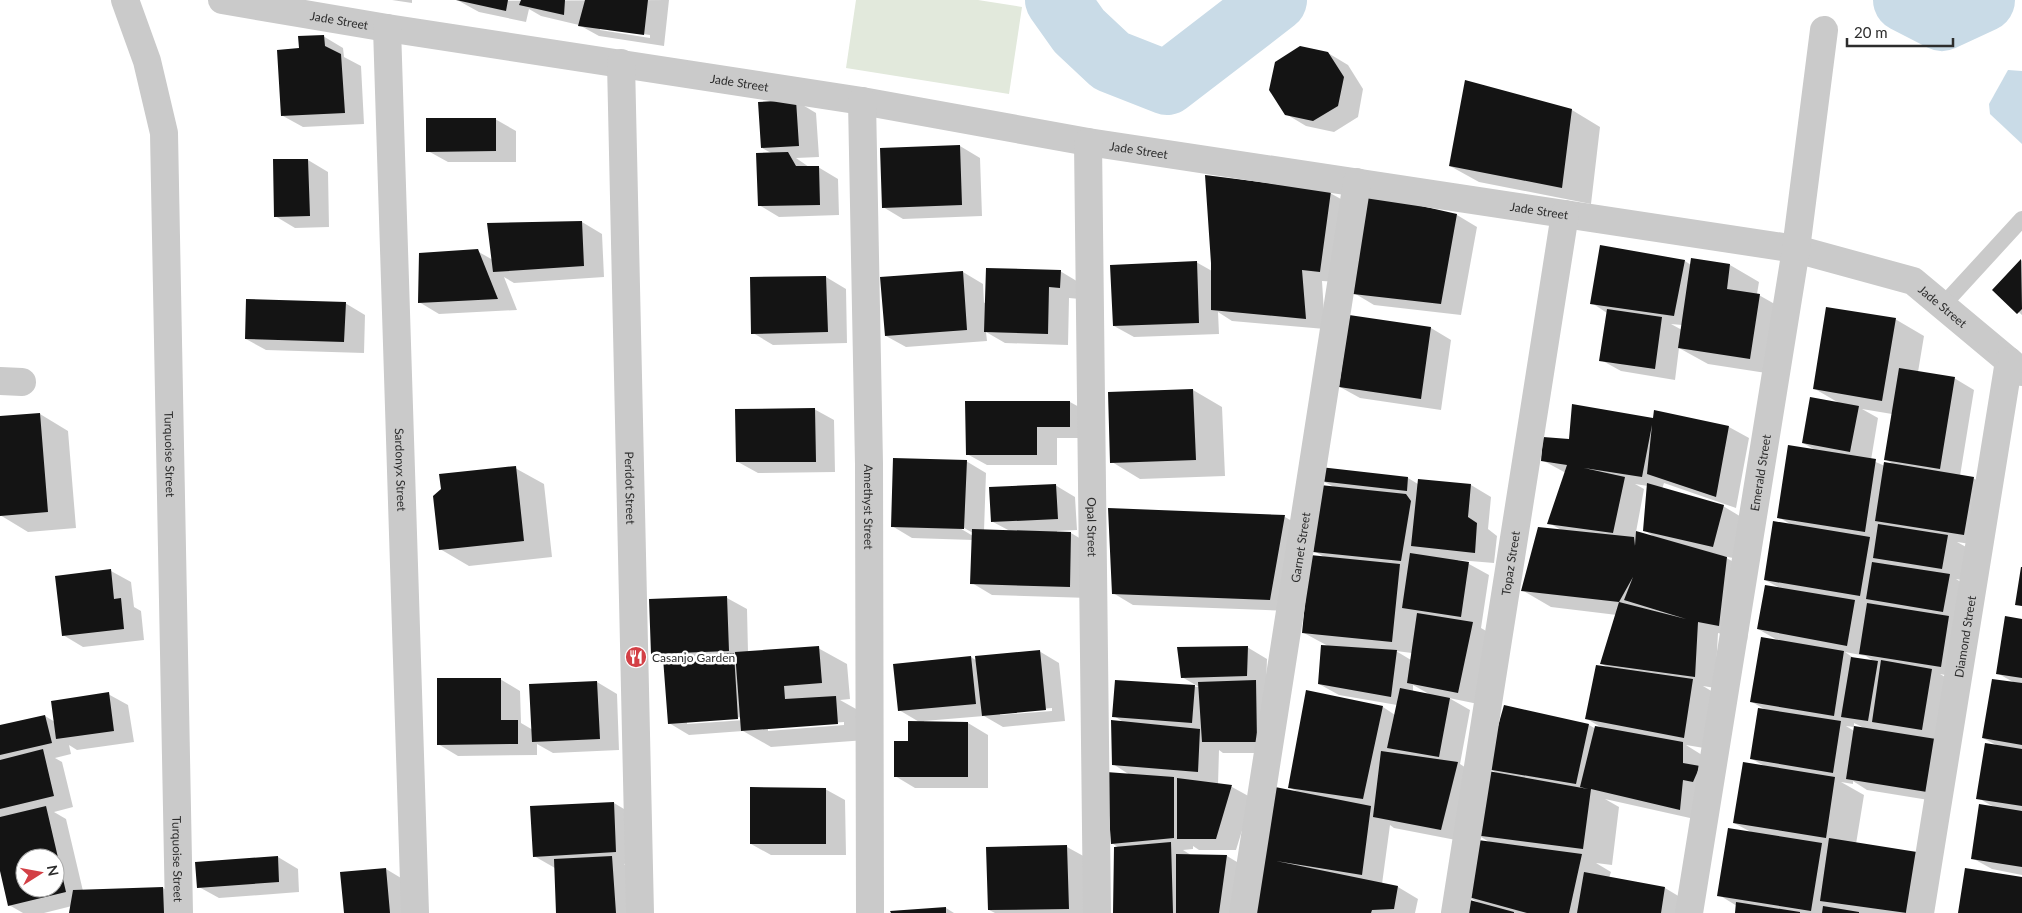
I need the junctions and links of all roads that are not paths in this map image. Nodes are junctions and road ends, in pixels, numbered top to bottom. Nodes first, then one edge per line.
1 (125, 0) edge
2 (222, 0) edge
3 (387, 28) junction
4 (1824, 30) dead end
5 (621, 63) junction
6 (862, 101) junction
7 (1088, 142) junction
8 (1357, 182) junction
9 (1566, 214) junction
10 (2022, 219) edge
11 (1796, 250) junction
12 (1943, 305) junction
13 (2016, 366) edge
14 (178, 913) edge
15 (415, 913) edge
16 (640, 913) edge
17 (870, 913) edge
18 (1097, 913) edge
19 (1243, 913) edge
20 (1455, 913) edge
21 (1689, 913) edge
22 (1920, 913) edge

1 - 14 street, Turquoise Street
2 - 3 street, Jade Street
3 - 5 street, Jade Street
3 - 15 street, Sardonyx Street
4 - 11 street, Emerald Street
5 - 6 street, Jade Street
5 - 16 street, Peridot Street
6 - 7 street, Jade Street
6 - 17 street, Amethyst Street
7 - 8 street, Jade Street
7 - 18 street, Opal Street
8 - 9 street, Jade Street
8 - 19 street, Garnet Street
9 - 11 street, Jade Street
9 - 20 street, Topaz Street
10 - 12 lane
11 - 12 street, Jade Street
11 - 21 street, Emerald Street
12 - 13 street, Jade Street
13 - 22 street, Diamond Street

